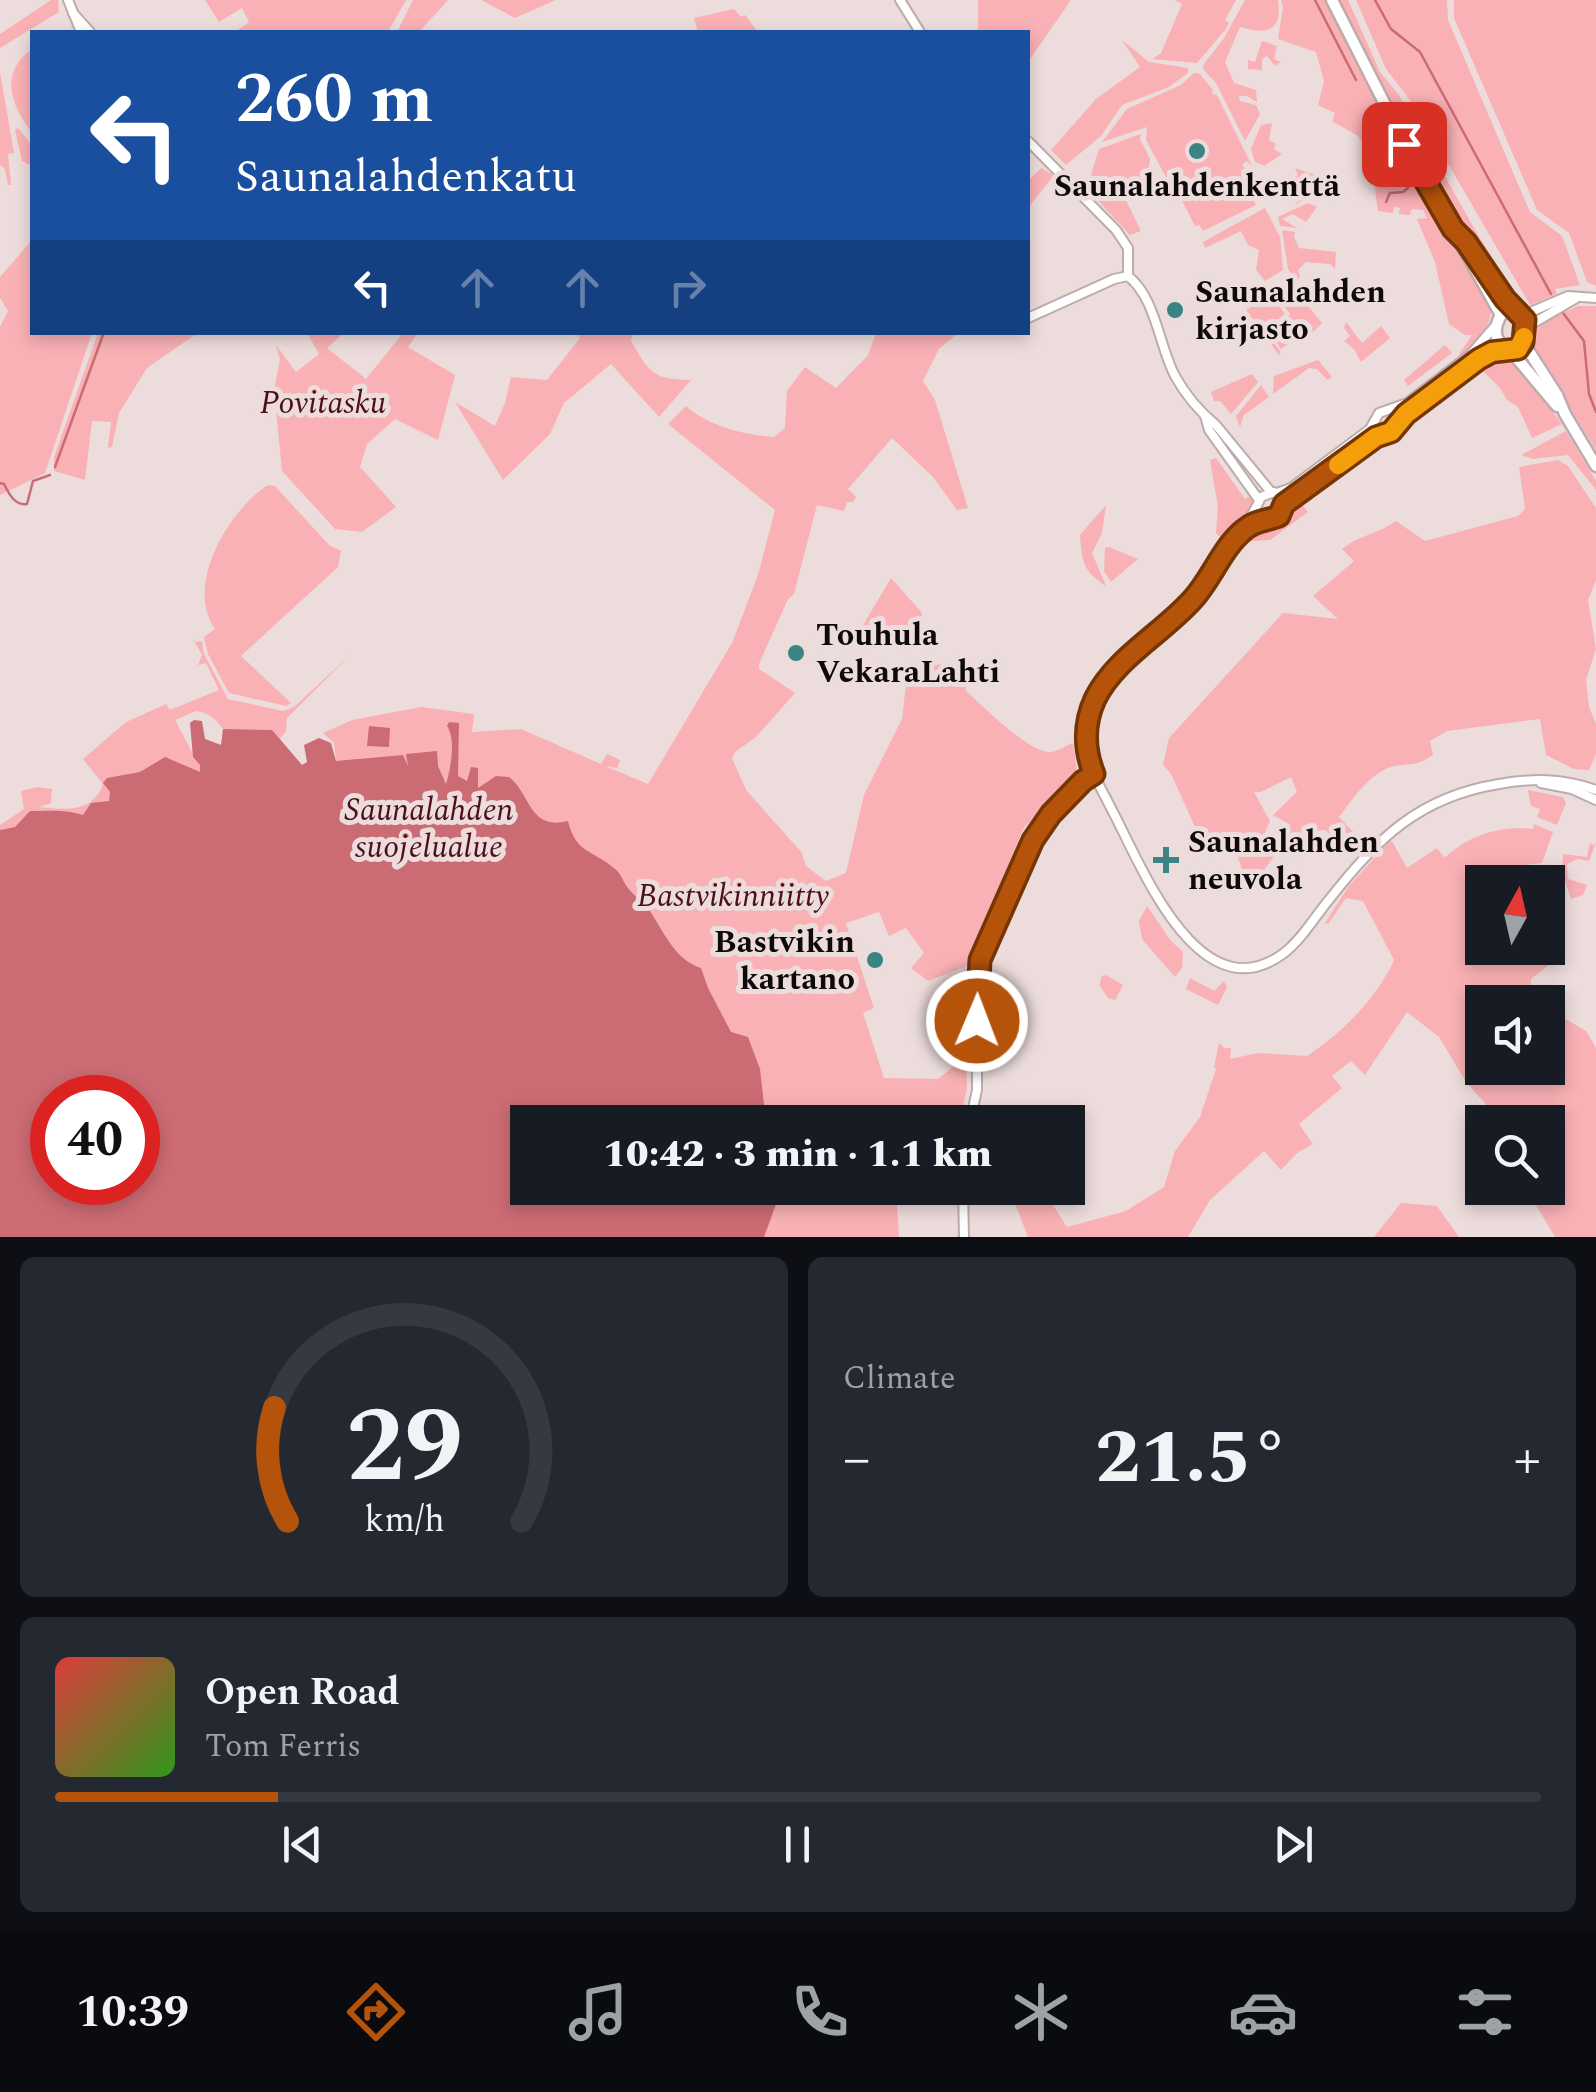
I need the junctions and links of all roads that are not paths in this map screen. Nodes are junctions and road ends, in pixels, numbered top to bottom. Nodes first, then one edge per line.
1 (68, 0) edge
2 (900, 0) edge
3 (1332, 0) edge
4 (73, 14) junction
5 (80, 30) edge
6 (88, 30) edge
7 (919, 30) edge
8 (1030, 143) edge
9 (1453, 229) junction
10 (1128, 276) junction
11 (1578, 297) junction
12 (1596, 298) edge
13 (1519, 315) junction
14 (1030, 317) edge
15 (1498, 320) junction
16 (1526, 328) junction
17 (1523, 342) junction
18 (1507, 350) junction
19 (1388, 412) junction
20 (1565, 414) junction
21 (1205, 416) junction
22 (1396, 423) junction
23 (1374, 424) junction
24 (1384, 434) junction
25 (1596, 466) edge
26 (1274, 493) junction
27 (1258, 504) junction
28 (1284, 504) junction
29 (1266, 518) junction
30 (1242, 531) junction
31 (1094, 774) junction
32 (1532, 781) junction
33 (1596, 790) edge
34 (1596, 800) edge
35 (974, 1105) edge
36 (963, 1205) edge
37 (964, 1237) edge

1 - 4 street
2 - 7 street
3 - 9 main road
4 - 5 street
4 - 6 street
8 - 10 street
9 - 13 main road
9 - 15 main road
10 - 14 street
10 - 21 street
11 - 12 street
11 - 13 street
11 - 16 street
13 - 15 main road
13 - 16 main road
15 - 18 main road
15 - 19 street
16 - 17 main road
17 - 18 main road
17 - 20 main road
18 - 20 main road
18 - 22 street
19 - 22 street
19 - 23 street
20 - 25 main road
21 - 26 street
21 - 27 street
22 - 24 street
23 - 24 street
23 - 26 street
24 - 28 street
26 - 27 street
26 - 28 street
27 - 29 street
27 - 30 street
28 - 29 street
29 - 30 street
30 - 31 street
31 - 32 street
31 - 35 street
32 - 33 street
32 - 34 street
36 - 37 street

